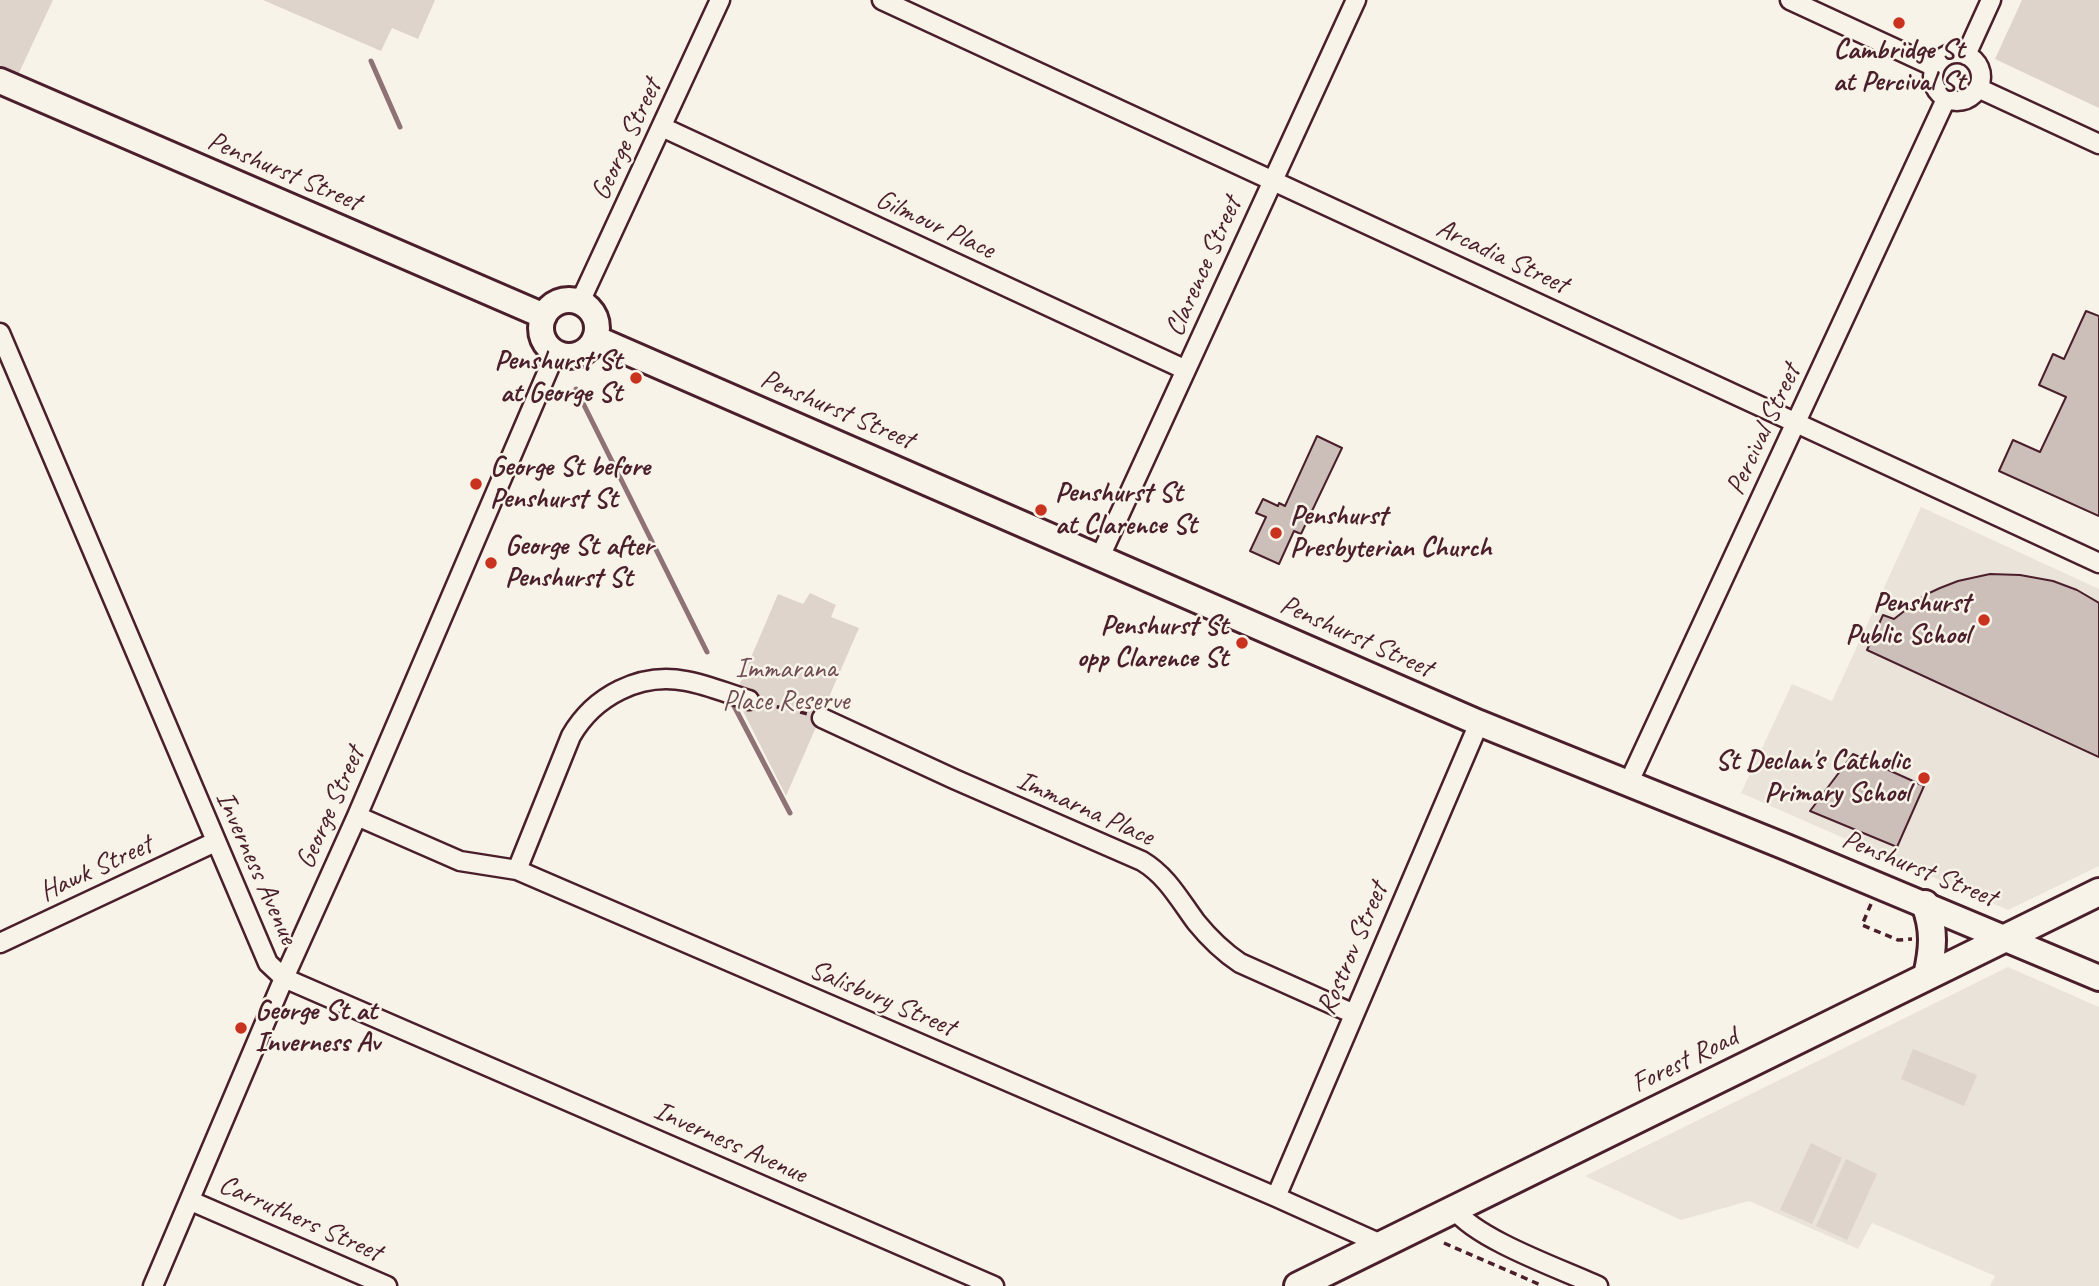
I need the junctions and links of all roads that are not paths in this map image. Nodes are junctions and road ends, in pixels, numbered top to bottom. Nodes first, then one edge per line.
1 (720, 0) edge
2 (881, 0) edge
3 (1356, 0) edge
4 (1790, 0) edge
5 (1991, 0) edge
6 (1966, 55) junction
7 (1935, 67) junction
8 (0, 81) edge
9 (1978, 88) junction
10 (1946, 99) junction
11 (662, 127) junction
12 (2099, 144) edge
13 (1272, 180) junction
14 (580, 302) junction
15 (544, 316) junction
16 (0, 333) edge
17 (595, 338) junction
18 (556, 352) junction
19 (1186, 370) junction
20 (1797, 422) junction
21 (1100, 557) junction
22 (2099, 563) edge
23 (749, 700) road end
24 (822, 718) road end
25 (1479, 723) junction
26 (1628, 784) junction
27 (357, 816) junction
28 (215, 842) junction
29 (517, 870) junction
30 (2099, 892) edge
31 (1925, 904) junction
32 (2005, 937) junction
33 (0, 943) edge
34 (1927, 976) junction
35 (284, 978) junction
36 (2099, 978) edge
37 (1354, 1014) junction
38 (1276, 1197) junction
39 (191, 1201) junction
40 (1455, 1210) junction
41 (1383, 1245) junction
42 (153, 1286) edge
43 (387, 1286) edge
44 (994, 1286) edge
45 (1298, 1286) edge
46 (1598, 1286) edge

1 - 11 street, George Street
2 - 13 street, Arcadia Street
3 - 13 street, Clarence Street
4 - 7 street
5 - 6 street
6 - 7 street
6 - 9 street
7 - 10 street
8 - 15 main road, Penshurst Street
9 - 10 street
9 - 12 street
10 - 20 street, Percival Street
11 - 14 street, George Street
11 - 19 street, Gilmour Place
13 - 19 street, Clarence Street
13 - 20 street, Arcadia Street
14 - 15 main road
14 - 17 main road
15 - 18 main road
16 - 28 street, Inverness Avenue
17 - 18 main road
17 - 21 main road, Penshurst Street
18 - 27 street, George Street
19 - 21 street, Clarence Street
20 - 22 street, Arcadia Street
20 - 26 street, Percival Street
21 - 25 main road, Penshurst Street
23 - 29 street
24 - 37 street, Immarna Place
25 - 26 main road, Penshurst Street
25 - 37 street, Rostrov Street
26 - 31 main road, Penshurst Street
27 - 29 street, Salisbury Street
27 - 35 street, George Street
28 - 33 street, Hawk Street
28 - 35 street, Inverness Avenue
29 - 38 street, Salisbury Street
30 - 32 main road, Forest Road
31 - 32 main road, Penshurst Street
31 - 34 main road
32 - 34 main road, Forest Road
32 - 36 main road, Penshurst Street
34 - 40 main road, Forest Road
35 - 39 street, George Street
35 - 44 street, Inverness Avenue
37 - 38 street, Rostrov Street
38 - 41 street, Salisbury Street
39 - 42 street, George Street
39 - 43 street, Carruthers Street
40 - 41 main road, Forest Road
40 - 46 street
41 - 45 main road, Forest Road

